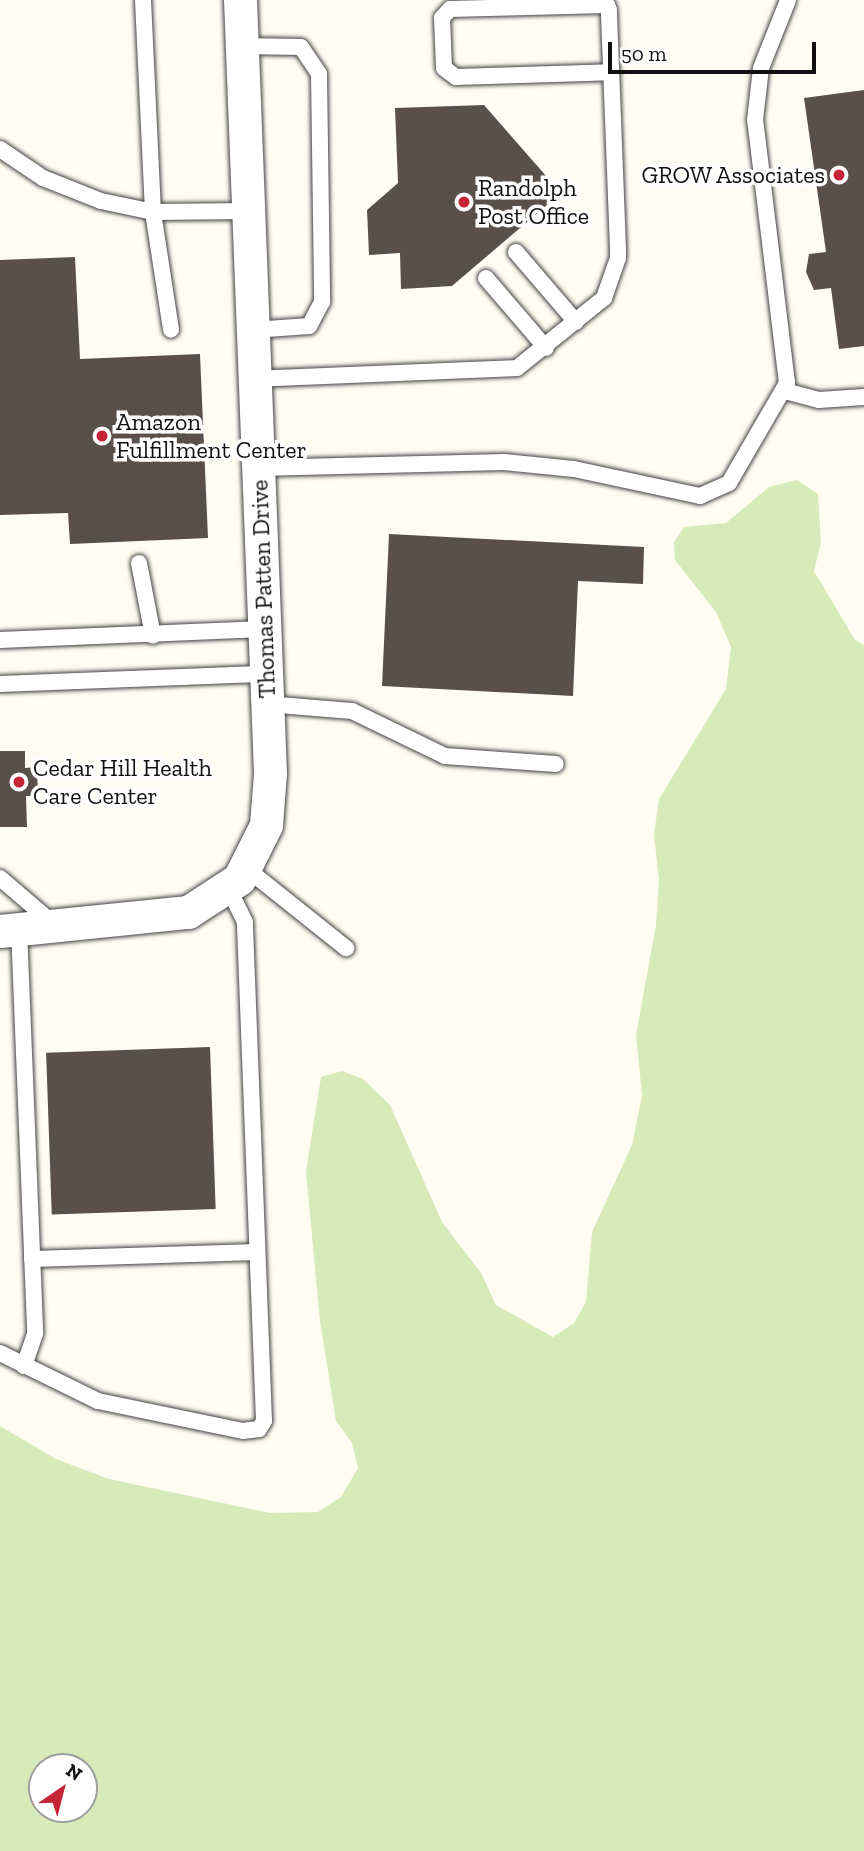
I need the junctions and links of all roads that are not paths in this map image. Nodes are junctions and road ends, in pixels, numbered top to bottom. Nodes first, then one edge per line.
1 (143, 0) edge
2 (240, 0) edge
3 (788, 0) edge
4 (242, 46) junction
5 (611, 72) junction
6 (0, 149) edge
7 (248, 211) junction
8 (153, 212) junction
9 (516, 252) dead end
10 (486, 278) dead end
11 (576, 322) junction
12 (172, 330) dead end
13 (253, 330) junction
14 (545, 348) junction
15 (254, 379) junction
16 (785, 391) junction
17 (864, 397) edge
18 (258, 468) junction
19 (139, 563) dead end
20 (264, 629) junction
21 (153, 636) junction
22 (0, 640) edge
23 (0, 684) edge
24 (267, 689) junction
25 (556, 764) dead end
26 (0, 878) edge
27 (238, 879) junction
28 (57, 926) junction
29 (10, 930) edge
30 (346, 948) dead end
31 (257, 1252) junction
32 (32, 1259) junction
33 (0, 1353) edge
34 (24, 1366) junction

1 - 8 lane
2 - 4 street, Thomas Patten Drive
3 - 16 lane
4 - 7 street, Thomas Patten Drive
4 - 13 lane
5 - 5 lane
5 - 11 lane
6 - 8 lane
7 - 8 lane
7 - 13 street, Thomas Patten Drive
8 - 12 lane
9 - 11 lane
10 - 14 lane
11 - 14 lane
13 - 15 street, Thomas Patten Drive
14 - 15 lane
15 - 18 street, Thomas Patten Drive
16 - 17 lane
16 - 18 lane
18 - 20 street, Thomas Patten Drive
19 - 21 lane
20 - 21 lane
20 - 24 street, Thomas Patten Drive
21 - 22 lane
23 - 24 lane
24 - 25 lane
24 - 27 street, Thomas Patten Drive
26 - 28 lane
27 - 28 street
27 - 30 lane
27 - 31 lane
28 - 29 street
29 - 32 lane
31 - 32 lane
31 - 34 lane
32 - 34 lane
33 - 34 lane

